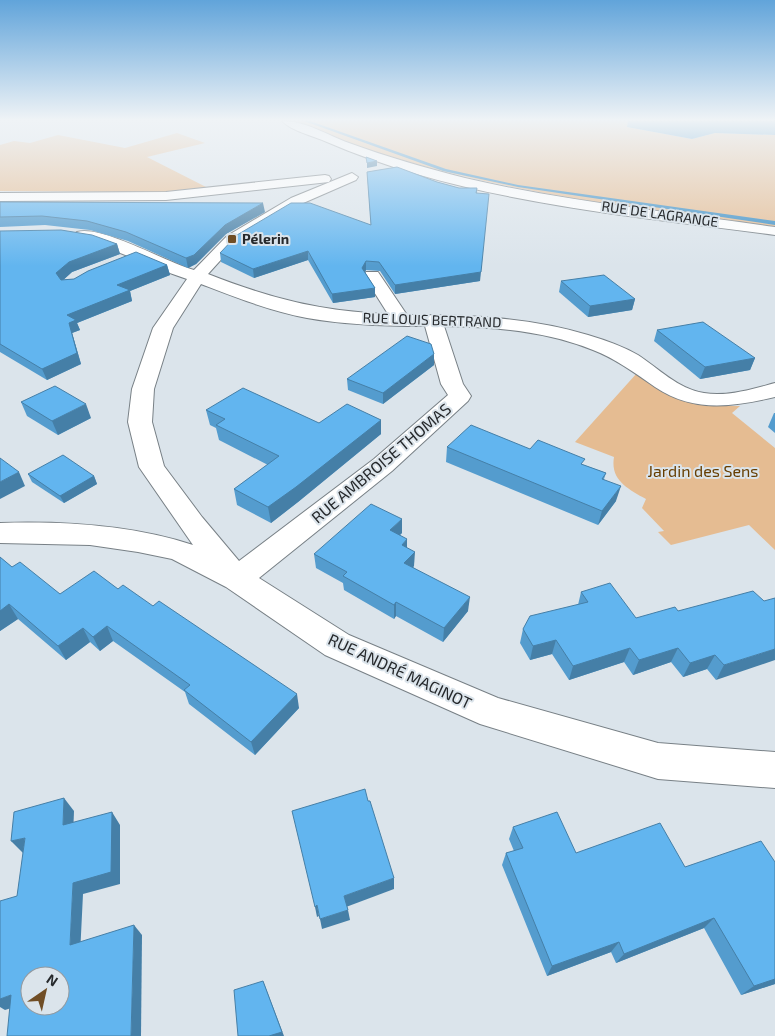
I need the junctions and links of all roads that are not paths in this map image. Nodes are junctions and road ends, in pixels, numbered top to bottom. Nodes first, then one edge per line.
1 (392, 169) edge
2 (419, 169) edge
3 (379, 172) edge
4 (266, 186) junction
5 (0, 196) edge
6 (296, 201) junction
7 (775, 231) edge
8 (70, 234) edge
9 (140, 254) junction
10 (122, 261) edge
11 (197, 276) junction
12 (372, 276) dead end
13 (402, 321) junction
14 (433, 321) junction
15 (775, 390) edge
16 (0, 533) edge
17 (237, 580) junction
18 (775, 770) edge

1 - 3 street
2 - 7 street, RUE DE LAGRANGE
4 - 5 street
4 - 6 street
4 - 6 street, RUE ANDRÉ MAGINOT
6 - 11 street, RUE ANDRÉ MAGINOT
8 - 9 street, RUE LOUIS BERTRAND
9 - 10 street
9 - 11 street, RUE LOUIS BERTRAND
11 - 13 street, RUE LOUIS BERTRAND
11 - 17 street, RUE ANDRÉ MAGINOT
12 - 13 street
13 - 14 street, RUE LOUIS BERTRAND
14 - 15 street, RUE LOUIS BERTRAND
14 - 17 street, RUE AMBROISE THOMAS
16 - 17 street
17 - 18 street, RUE ANDRÉ MAGINOT

